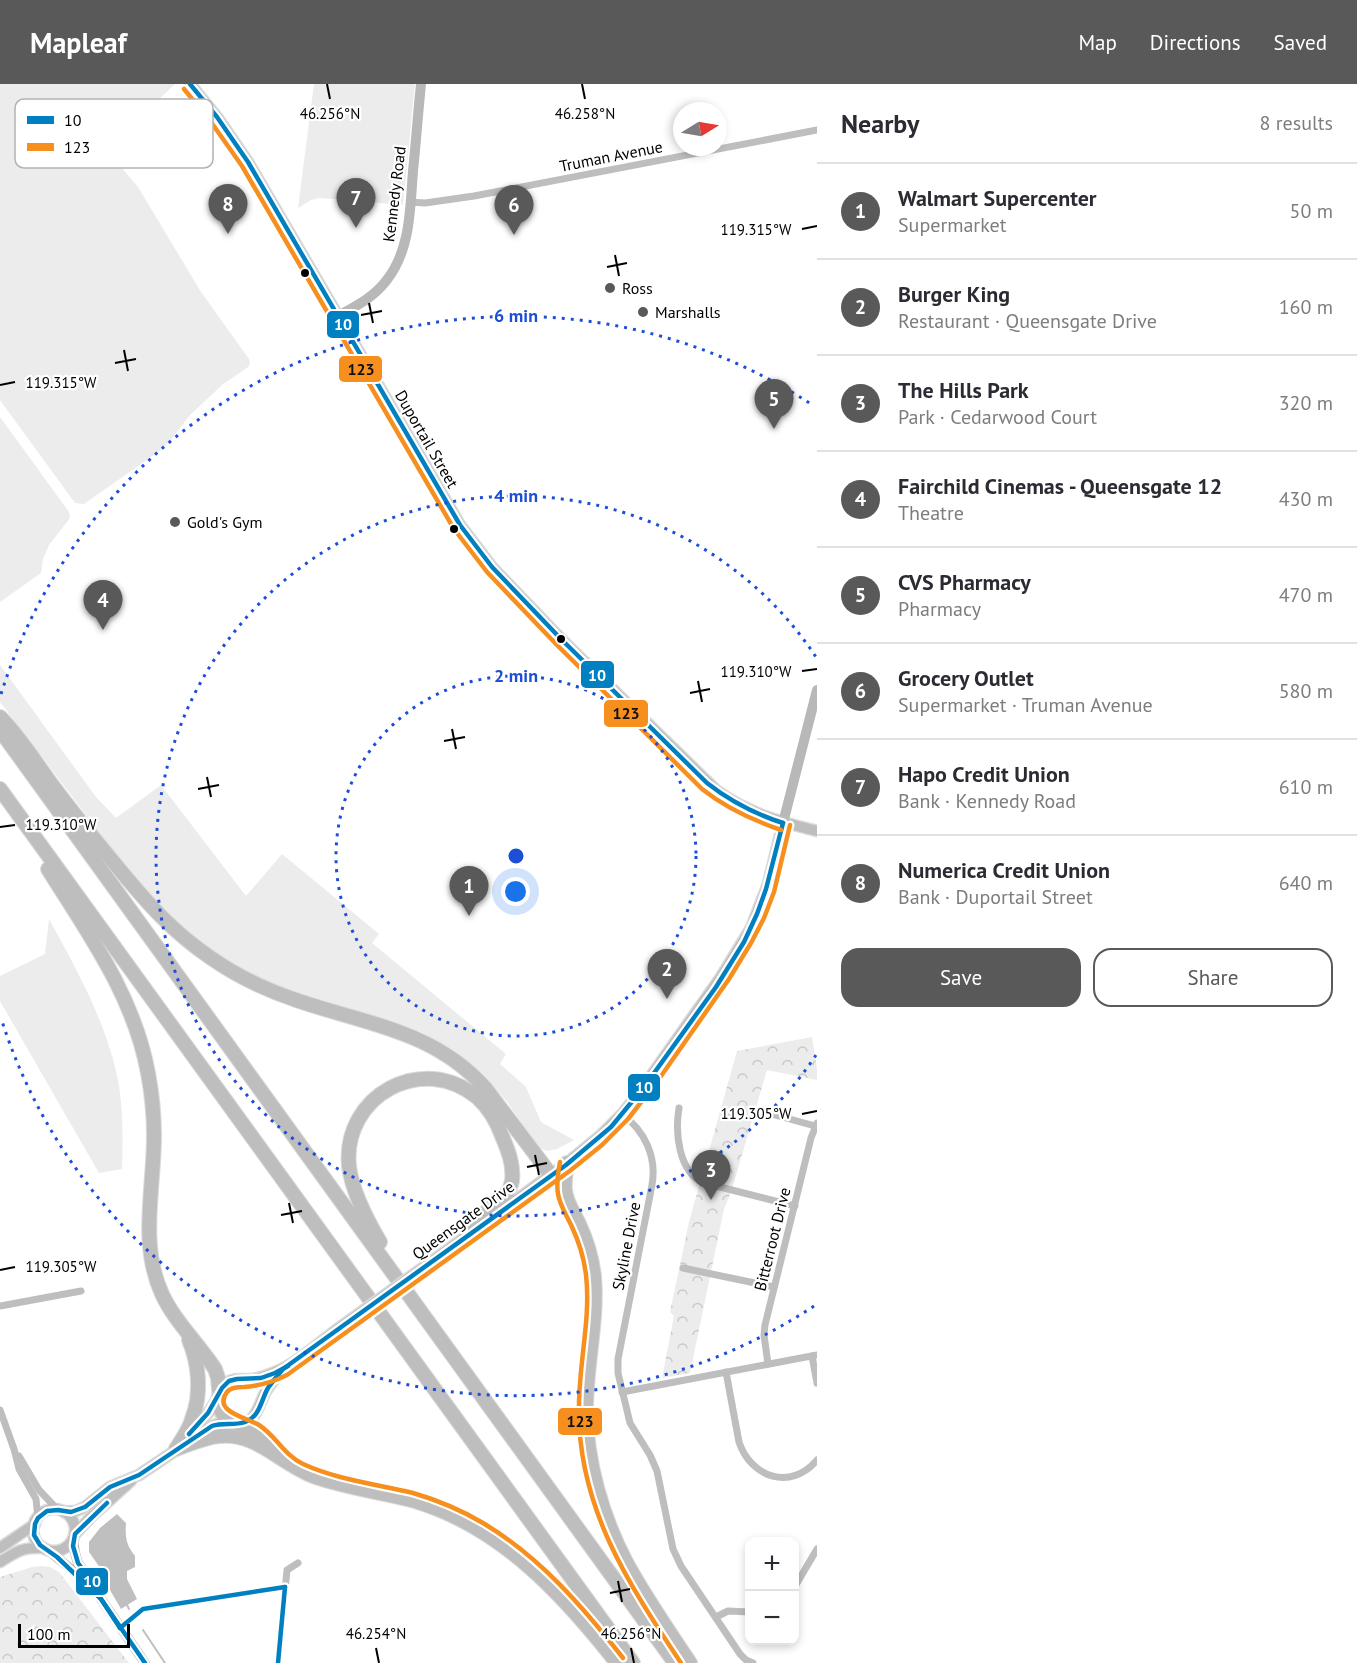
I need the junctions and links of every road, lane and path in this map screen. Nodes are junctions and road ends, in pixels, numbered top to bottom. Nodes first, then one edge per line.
1 (190, 84) edge
2 (421, 84) edge
3 (203, 99) edge
4 (213, 112) edge
5 (817, 130) edge
6 (410, 201) junction
7 (338, 316) junction
8 (817, 690) edge
9 (0, 717) edge
10 (0, 730) edge
11 (3, 793) edge
12 (783, 823) junction
13 (817, 831) edge
14 (679, 1108) dead end
15 (761, 1111) dead end
16 (622, 1114) junction
17 (816, 1125) edge
18 (567, 1163) junction
19 (551, 1175) junction
20 (795, 1206) junction
21 (474, 1230) junction
22 (683, 1268) dead end
23 (774, 1287) junction
24 (81, 1291) dead end
25 (0, 1306) edge
26 (426, 1318) junction
27 (186, 1332) junction
28 (814, 1356) edge
29 (768, 1364) junction
30 (283, 1369) junction
31 (726, 1372) junction
32 (817, 1383) edge
33 (622, 1392) junction
34 (218, 1395) junction
35 (0, 1410) edge
36 (235, 1423) junction
37 (14, 1449) junction
38 (176, 1449) junction
39 (817, 1460) edge
40 (289, 1464) junction
41 (134, 1478) junction
42 (61, 1511) junction
43 (36, 1521) junction
44 (74, 1537) junction
45 (0, 1548) edge
46 (47, 1549) junction
47 (817, 1549) edge
48 (0, 1562) edge
49 (298, 1563) dead end
50 (799, 1581) edge
51 (101, 1599) junction
52 (745, 1612) edge
53 (716, 1617) junction
54 (145, 1663) edge
55 (278, 1663) edge
56 (616, 1663) edge
57 (633, 1663) edge
58 (675, 1663) edge
59 (690, 1663) edge
60 (753, 1663) edge

1 - 3 main road, Duportail Street
2 - 6 street, Kennedy Road
4 - 7 main road, Duportail Street
5 - 6 street, Truman Avenue
6 - 7 street, Kennedy Road
7 - 12 main road, Duportail Street
8 - 12 street, Queensgate Drive
9 - 19 highway
10 - 26 highway
11 - 27 highway
11 - 57 highway
12 - 13 main road, Duportail Street
12 - 16 main road, Queensgate Drive
14 - 20 street
15 - 17 street
16 - 18 main road, Queensgate Drive
16 - 33 street, Skyline Drive
17 - 20 street, Bitterroot Drive
18 - 19 main road, Queensgate Drive
18 - 59 highway
19 - 21 main road, Queensgate Drive
20 - 23 street, Bitterroot Drive
21 - 26 highway
21 - 30 main road, Queensgate Drive, bridge
22 - 23 street
23 - 29 street, Bitterroot Drive
24 - 25 street
26 - 58 highway
27 - 34 highway
27 - 38 highway
28 - 29 street
28 - 32 street
29 - 31 street
30 - 34 main road
30 - 36 main road
31 - 33 street
31 - 39 street
33 - 53 street, Skyline Drive
34 - 36 main road
34 - 38 main road
35 - 37 street
36 - 38 main road
36 - 40 highway
37 - 42 street
37 - 43 street
38 - 40 highway
38 - 41 main road
40 - 56 highway
41 - 42 main road
41 - 44 main road
42 - 43 main road
42 - 44 main road
43 - 45 main road
43 - 46 main road
44 - 46 main road
44 - 51 street
46 - 48 main road
46 - 51 street
47 - 50 street
49 - 55 street
51 - 54 street
52 - 53 street
53 - 60 street, Skyline Drive

